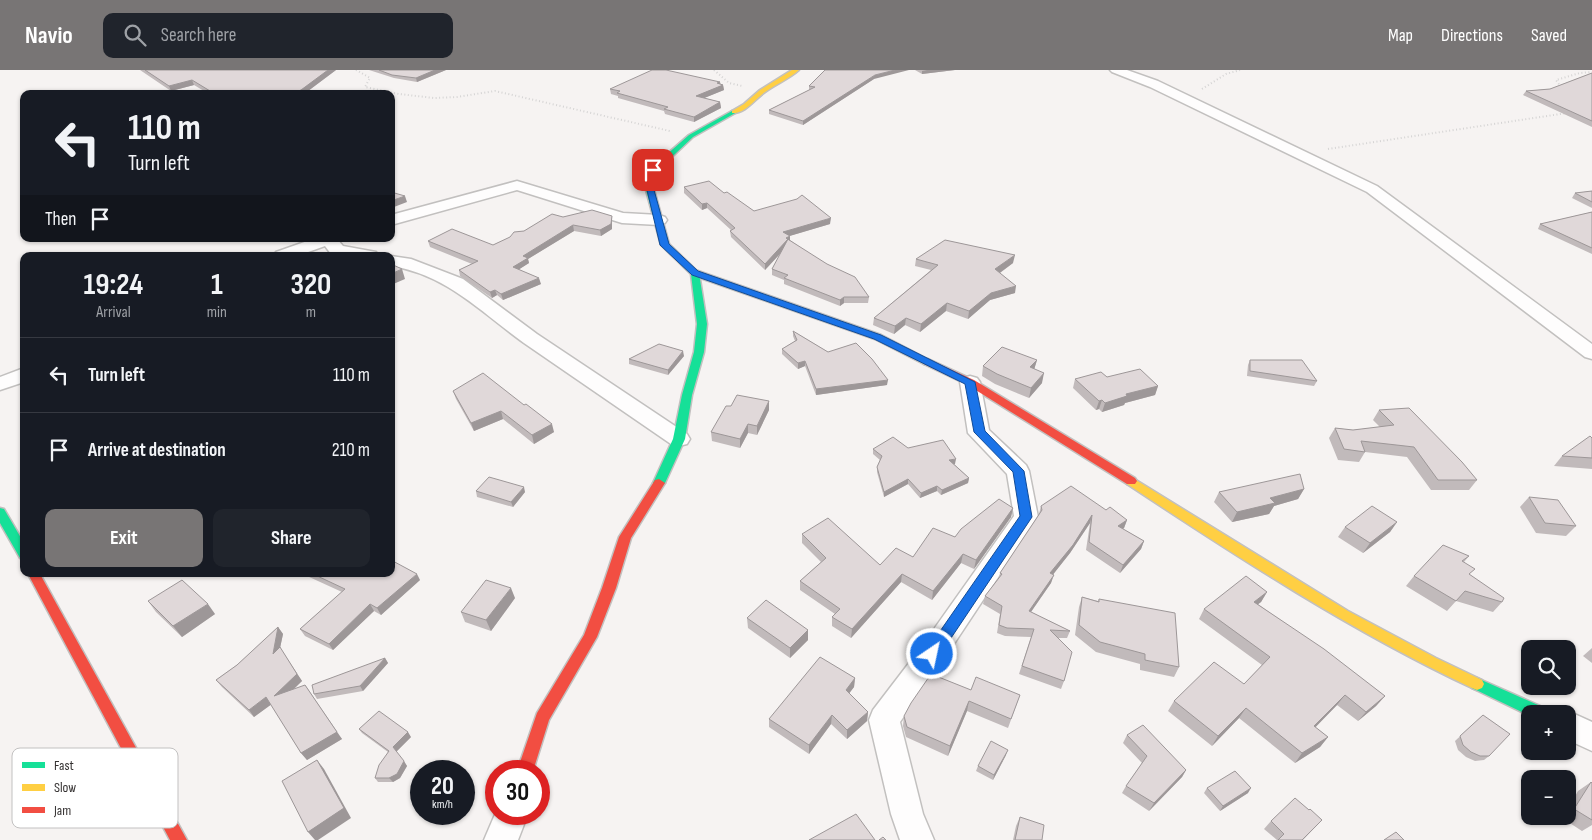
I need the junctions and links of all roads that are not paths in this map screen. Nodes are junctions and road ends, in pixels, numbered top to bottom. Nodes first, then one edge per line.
1 (796, 70) edge
2 (1116, 70) edge
3 (395, 219) edge
4 (659, 220) junction
5 (320, 242) edge
6 (330, 242) edge
7 (293, 252) edge
8 (348, 252) edge
9 (395, 261) edge
10 (695, 273) junction
11 (1592, 352) edge
12 (20, 376) edge
13 (970, 382) junction
14 (0, 384) edge
15 (679, 439) junction
16 (0, 512) edge
17 (20, 548) edge
18 (36, 577) edge
19 (1522, 705) edge
20 (1576, 729) edge
21 (1592, 737) edge
22 (129, 748) edge
23 (529, 760) edge
24 (507, 825) edge
25 (172, 828) edge
26 (179, 840) edge
27 (501, 840) edge
28 (917, 840) edge

1 - 4 street
2 - 11 street
3 - 4 street
4 - 10 street
5 - 7 street
6 - 8 street
9 - 15 street
10 - 13 street
10 - 15 street
12 - 14 street
13 - 19 street
13 - 28 street
15 - 23 street
16 - 17 street
18 - 22 street
20 - 21 street
24 - 27 street
25 - 26 street

